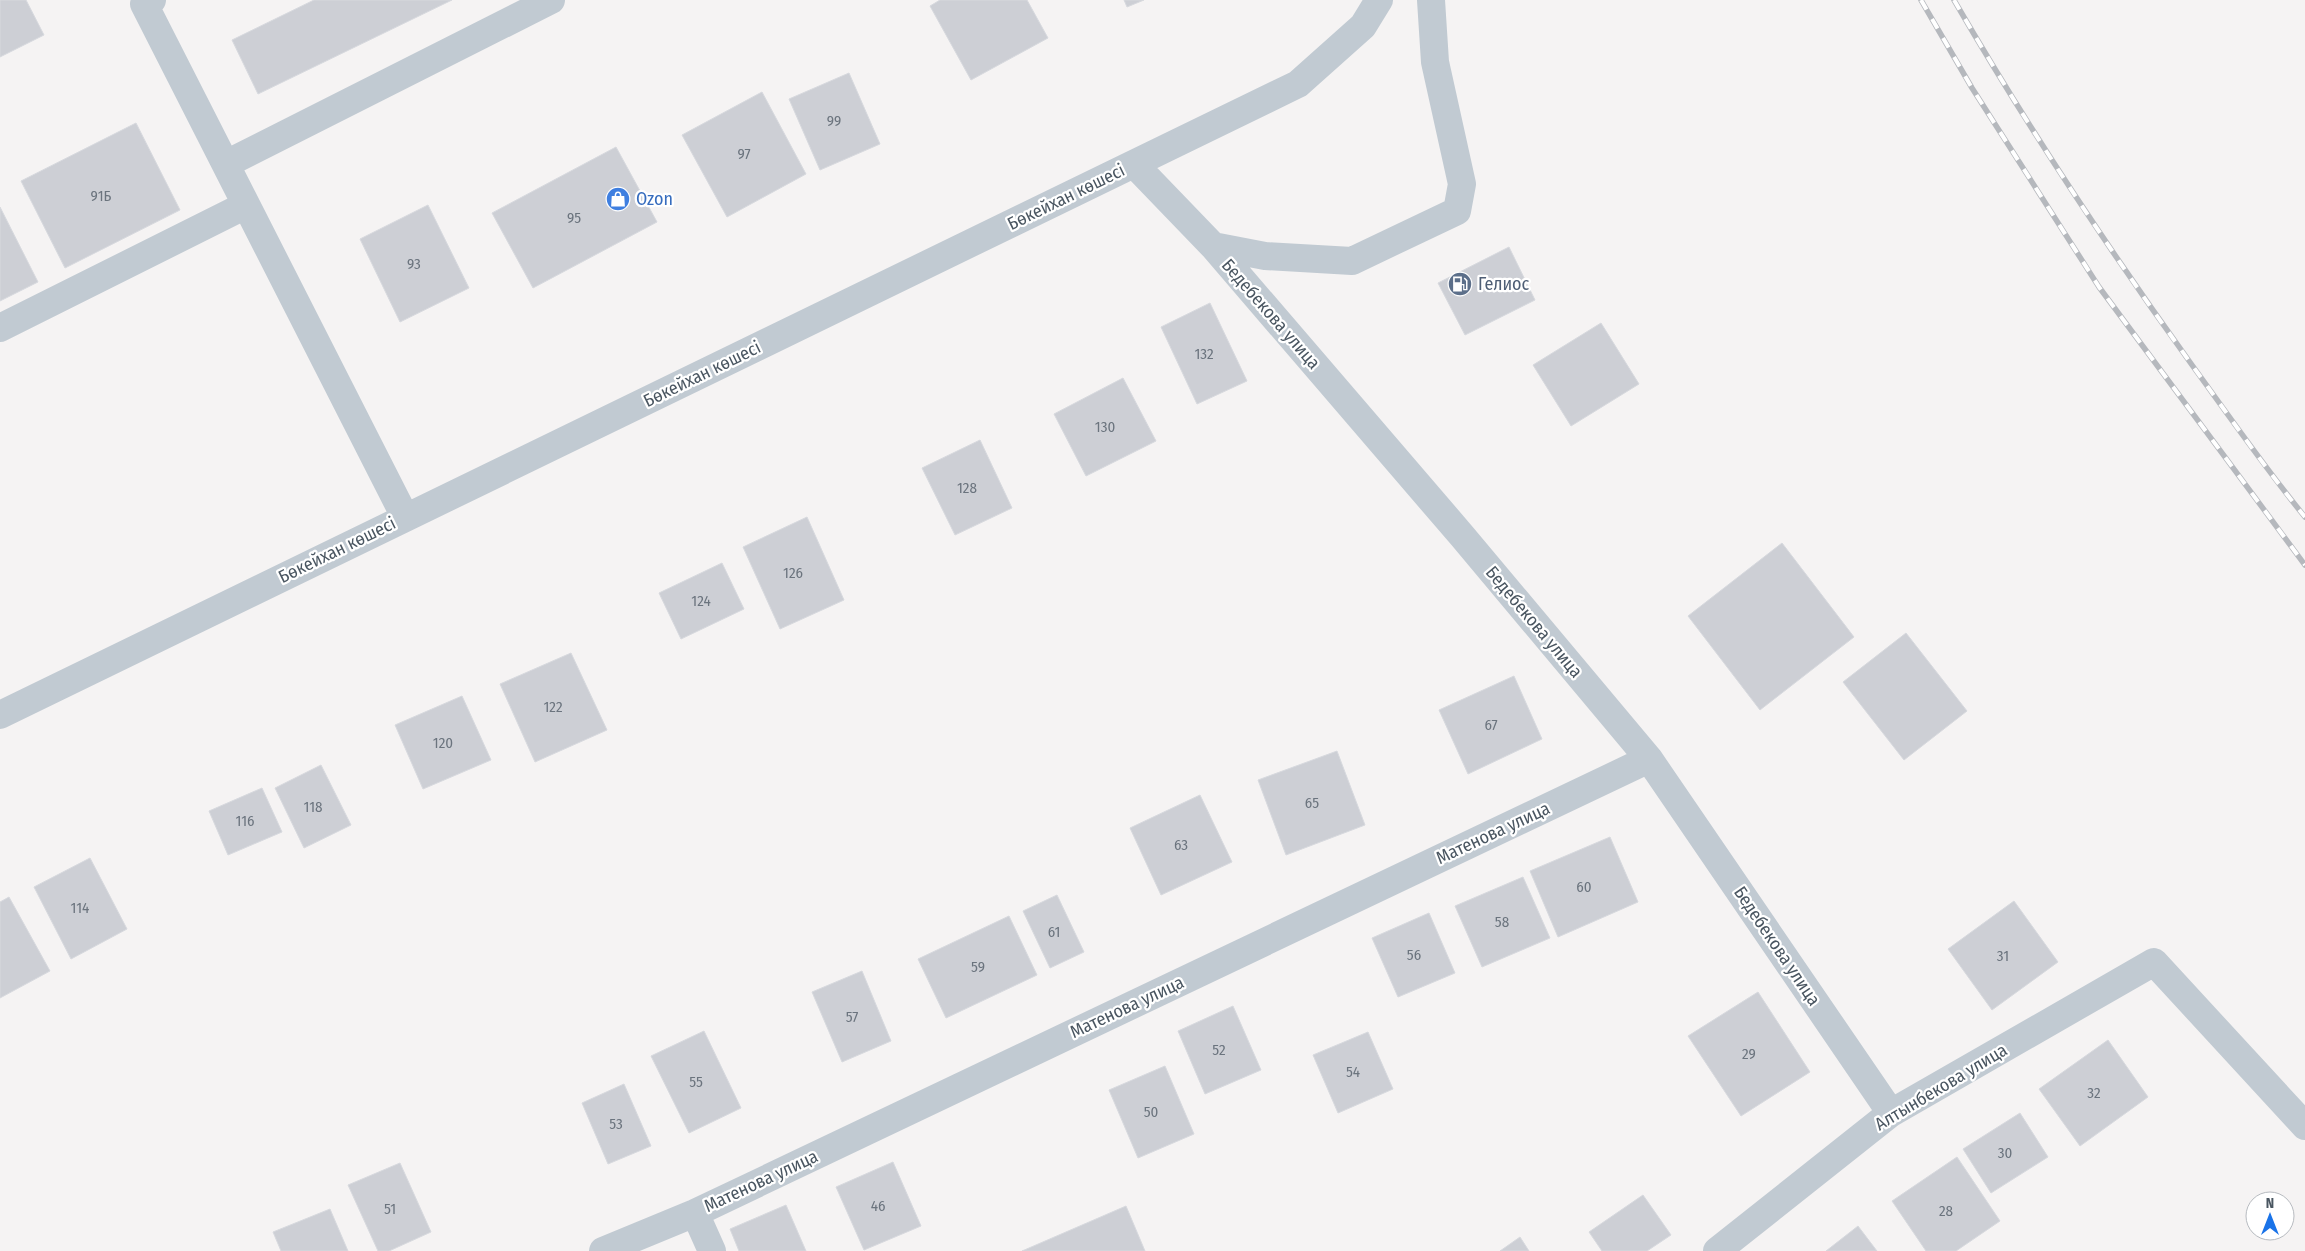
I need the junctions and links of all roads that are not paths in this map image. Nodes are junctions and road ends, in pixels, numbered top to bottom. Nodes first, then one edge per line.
1 (152, 0) edge
2 (551, 0) edge
3 (1379, 0) edge
4 (1431, 0) edge
5 (226, 164) junction
6 (1134, 164) junction
7 (246, 205) junction
8 (1213, 246) junction
9 (0, 328) edge
10 (405, 518) junction
11 (0, 715) edge
12 (1649, 759) junction
13 (1891, 1113) junction
14 (2305, 1126) edge
15 (695, 1213) junction
16 (603, 1251) edge
17 (712, 1251) edge
18 (1718, 1251) edge

1 - 5 street
2 - 5 street
3 - 6 street, Бөкейхан көшесі
4 - 8 street
5 - 7 street
6 - 8 street, Бедебекова улица
6 - 10 street, Бөкейхан көшесі
7 - 9 street
7 - 10 street
8 - 12 street, Бедебекова улица
10 - 11 street, Бөкейхан көшесі
12 - 13 street, Бедебекова улица
12 - 15 street, Матенова улица
13 - 14 street, Алтынбекова улица
13 - 18 street, Алтынбекова улица
15 - 16 street, Матенова улица
15 - 17 street

